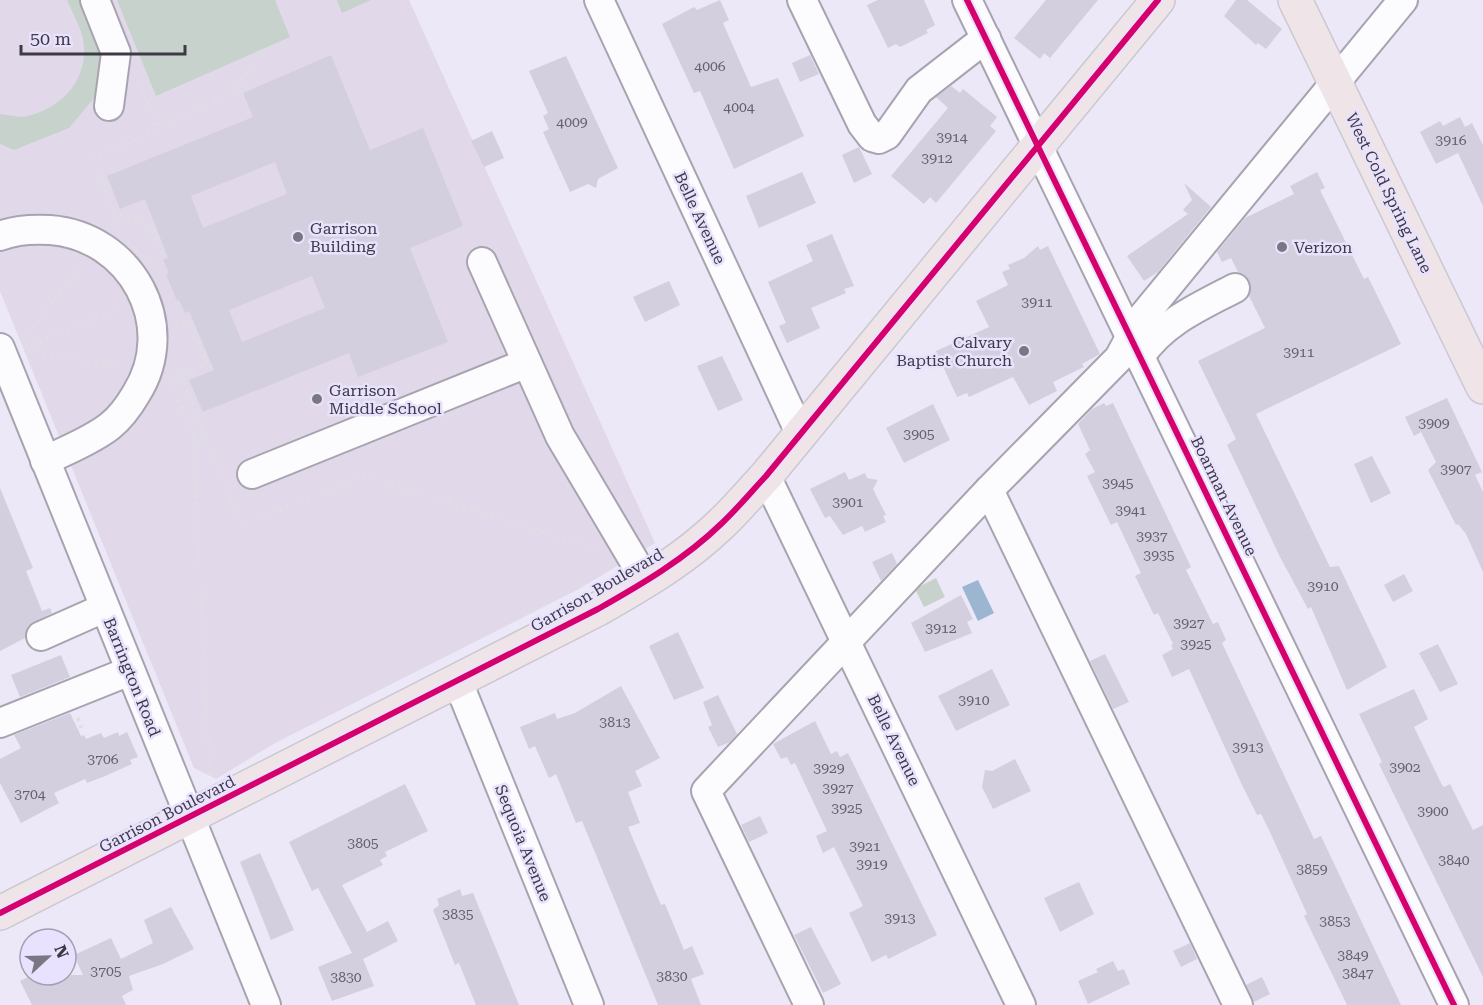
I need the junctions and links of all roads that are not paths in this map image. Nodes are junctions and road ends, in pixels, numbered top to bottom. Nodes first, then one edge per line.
1 (95, 0) edge
2 (599, 0) edge
3 (802, 0) edge
4 (1158, 0) edge
5 (1295, 0) edge
6 (1403, 0) edge
7 (981, 14) edge
8 (1335, 81) junction
9 (109, 106) dead end
10 (1039, 148) junction
11 (0, 236) edge
12 (482, 262) dead end
13 (1235, 288) dead end
14 (1136, 345) junction
15 (9, 348) edge
16 (527, 363) junction
17 (1483, 387) edge
18 (801, 435) junction
19 (45, 461) junction
20 (252, 474) dead end
21 (766, 476) junction
22 (988, 490) junction
23 (646, 581) junction
24 (104, 608) junction
25 (41, 636) dead end
26 (846, 640) junction
27 (130, 671) junction
28 (458, 682) junction
29 (0, 723) edge
30 (189, 819) junction
31 (0, 913) edge
32 (266, 1005) edge
33 (589, 1005) edge
34 (808, 1005) edge
35 (1021, 1005) edge
36 (1238, 1005) edge
37 (1454, 1005) edge

1 - 9 street
2 - 18 street, Belle Avenue
3 - 7 street
4 - 10 main road, Garrison Boulevard
5 - 8 main road, West Cold Spring Lane
6 - 8 street
7 - 10 street, Boarman Avenue
8 - 14 street
8 - 17 main road, West Cold Spring Lane
10 - 14 street, Boarman Avenue
10 - 18 main road, Garrison Boulevard
11 - 19 street
12 - 16 street
13 - 14 street
14 - 22 street
14 - 37 street, Boarman Avenue
15 - 19 street, Barrington Road
16 - 20 street
16 - 23 street
18 - 21 main road, Garrison Boulevard
19 - 24 street, Barrington Road
21 - 23 main road, Garrison Boulevard
21 - 26 street, Belle Avenue
22 - 26 street
22 - 36 street
23 - 28 main road, Garrison Boulevard
24 - 25 street
24 - 27 street, Barrington Road
26 - 34 street
26 - 35 street, Belle Avenue
27 - 29 street
27 - 30 street, Barrington Road
28 - 30 main road, Garrison Boulevard
28 - 33 street, Sequoia Avenue
30 - 31 main road, Garrison Boulevard
30 - 32 street, Barrington Road

